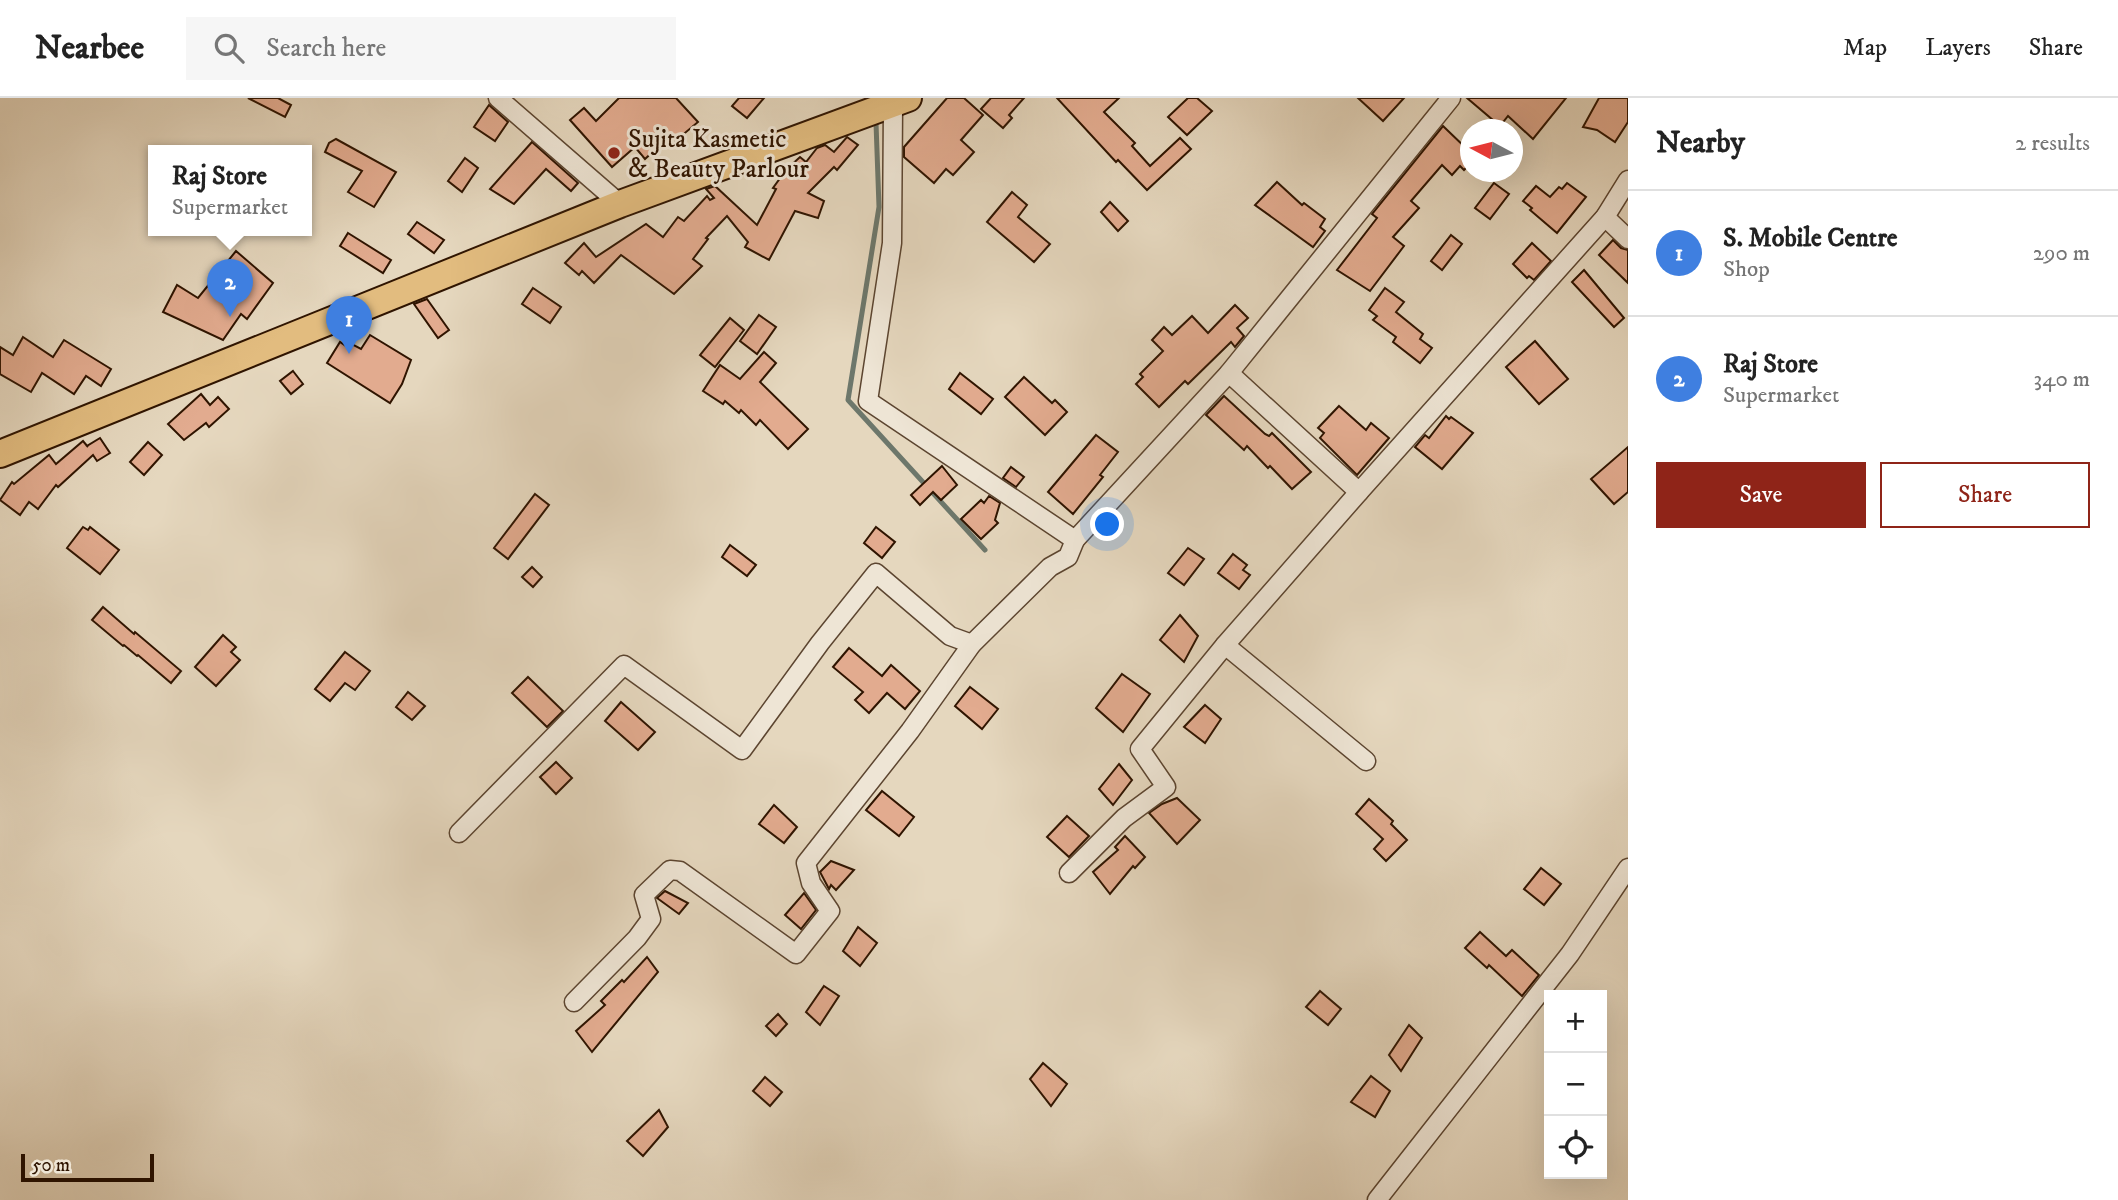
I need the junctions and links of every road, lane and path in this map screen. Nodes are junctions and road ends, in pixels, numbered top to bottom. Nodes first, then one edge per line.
1 (498, 98) edge
2 (1451, 98) edge
3 (900, 101) edge
4 (1628, 180) edge
5 (620, 204) junction
6 (1605, 217) junction
7 (1628, 239) edge
8 (1229, 373) junction
9 (0, 454) edge
10 (1359, 492) junction
11 (1075, 540) junction
12 (972, 644) junction
13 (1225, 645) junction
14 (1366, 761) dead end
15 (459, 833) dead end
16 (1628, 869) edge
17 (1069, 873) dead end
18 (574, 1002) dead end
19 (1377, 1200) edge

1 - 5 street
2 - 8 street
3 - 5 main road
3 - 11 street
4 - 6 street
5 - 9 main road
6 - 7 street
6 - 10 street
8 - 10 street
8 - 11 street
10 - 13 street
11 - 12 street
12 - 15 street
12 - 18 street
13 - 14 street
13 - 17 street
16 - 19 street

